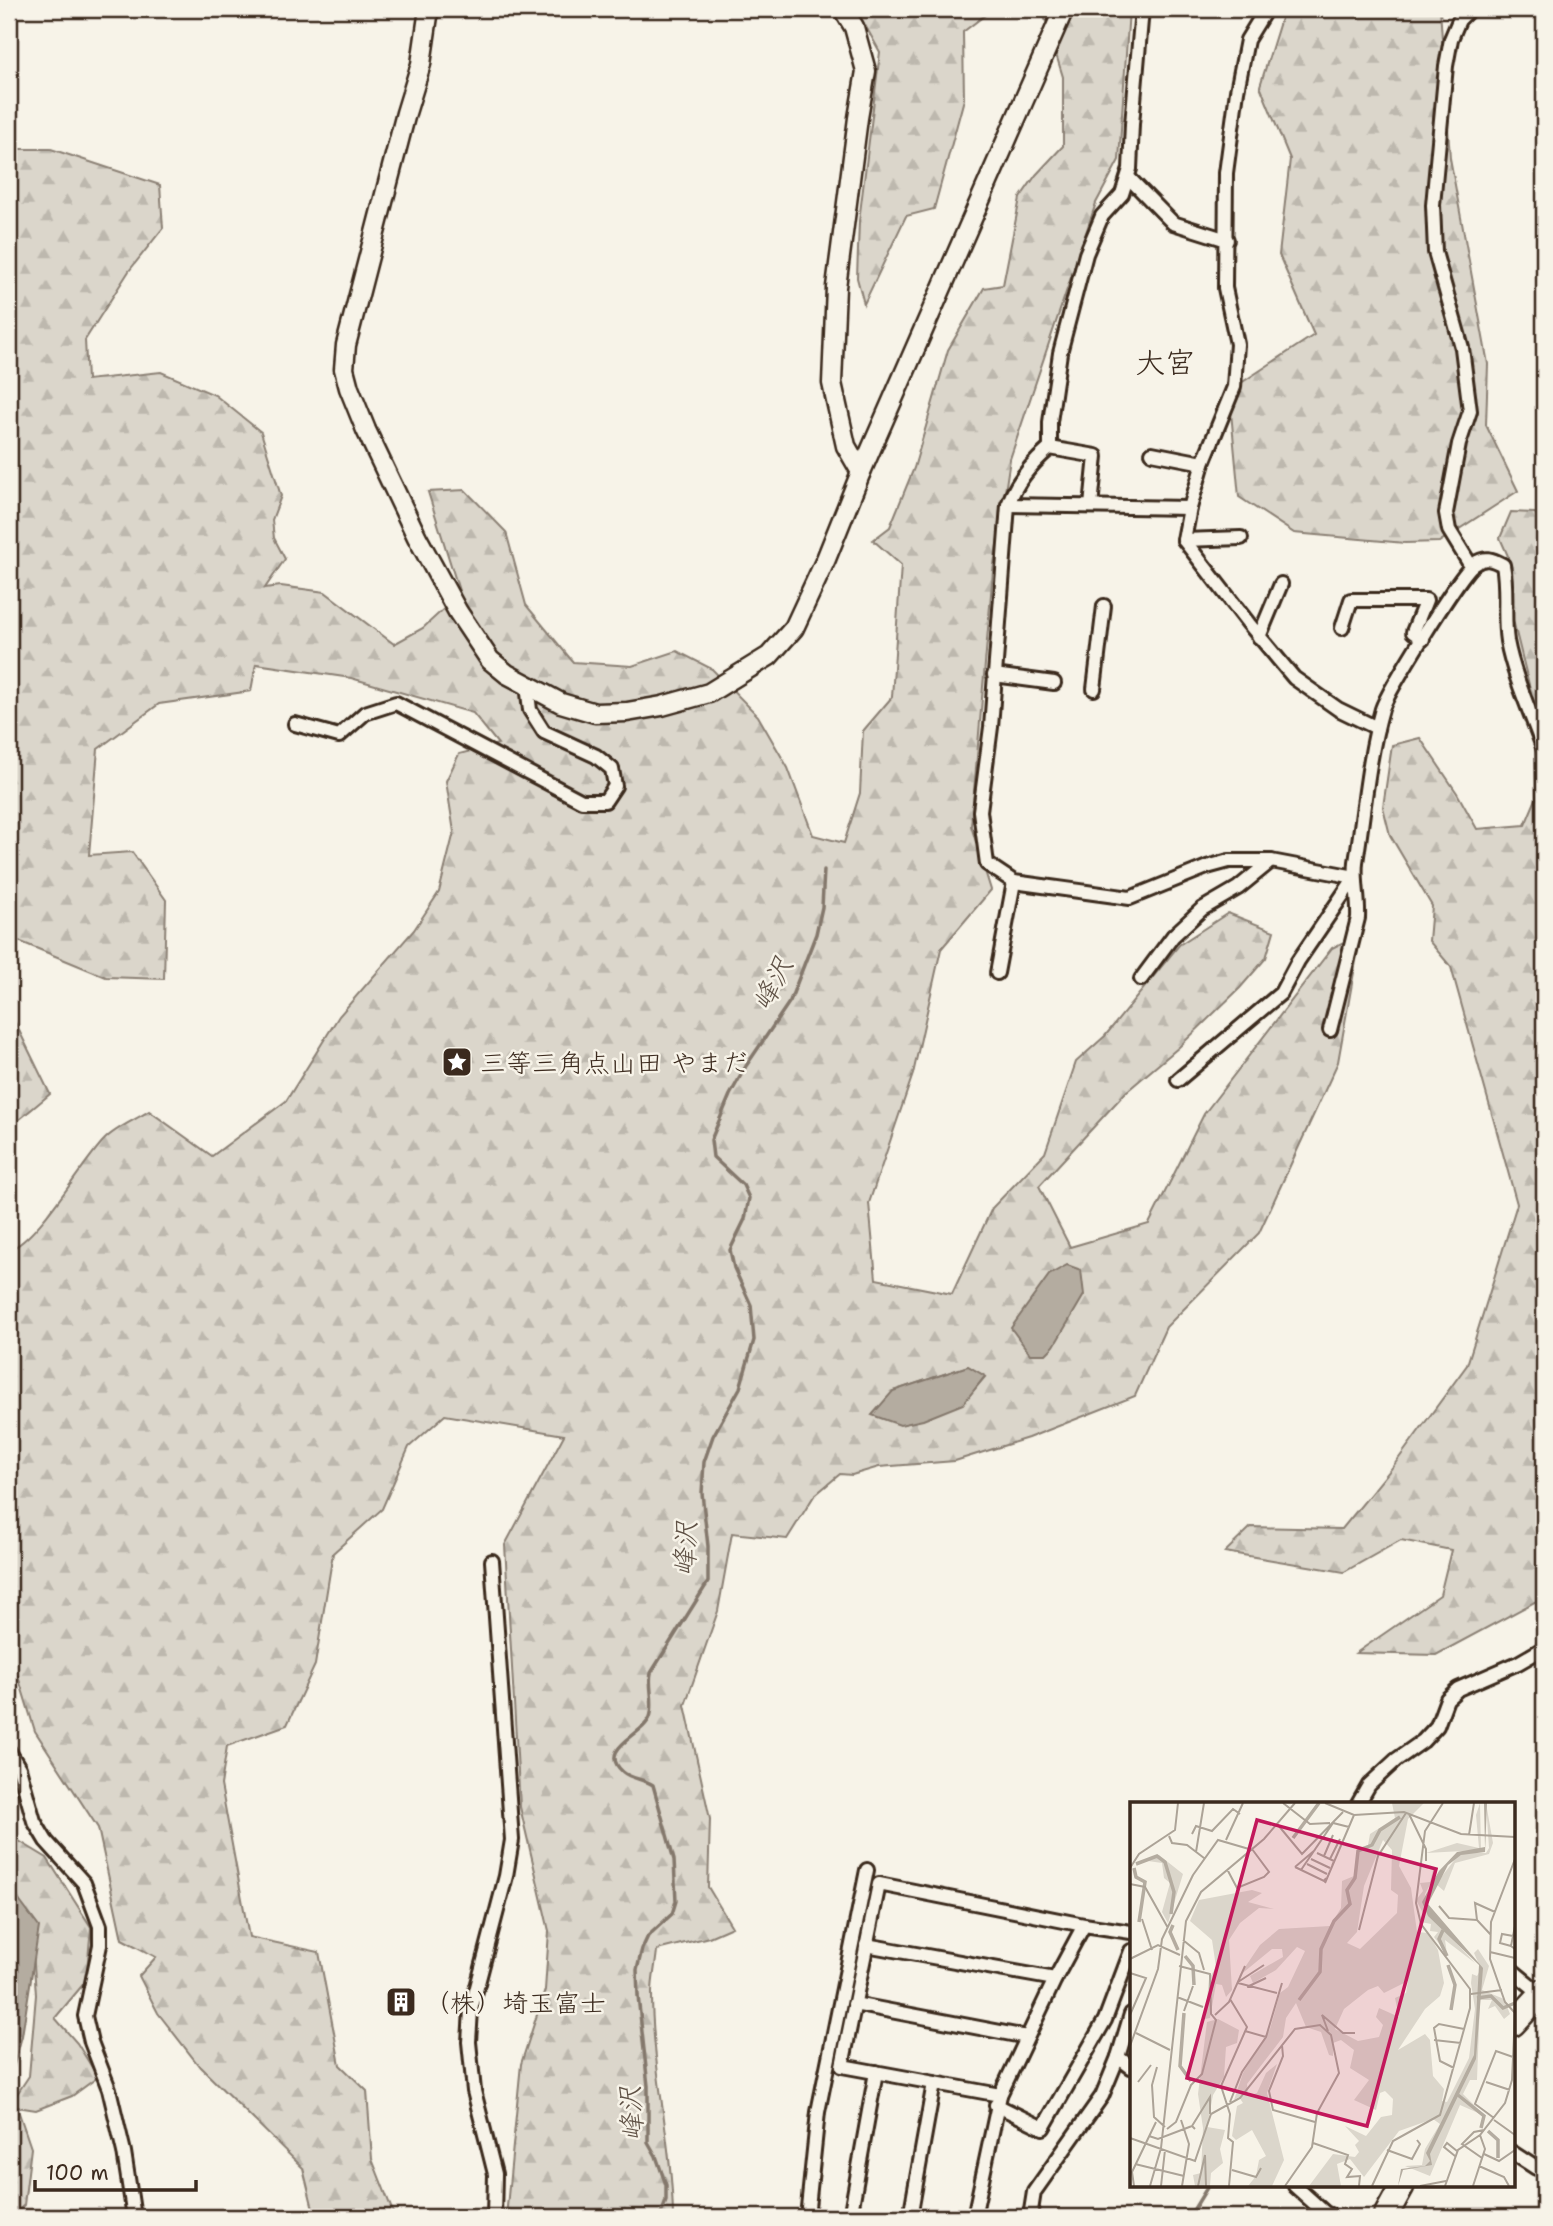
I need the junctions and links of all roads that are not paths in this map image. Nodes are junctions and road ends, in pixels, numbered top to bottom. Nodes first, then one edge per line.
1 (429, 9) edge
2 (843, 9) edge
3 (1064, 9) edge
4 (1142, 9) edge
5 (1266, 9) edge
6 (1470, 9) edge
7 (1128, 177) junction
8 (1227, 240) junction
9 (1050, 448) junction
10 (1153, 453) dead end
11 (1203, 463) junction
12 (861, 472) junction
13 (1008, 505) junction
14 (1091, 506) junction
15 (1190, 508) junction
16 (1241, 538) dead end
17 (1184, 540) junction
18 (1471, 566) junction
19 (1281, 584) dead end
20 (1104, 606) dead end
21 (1342, 628) dead end
22 (1259, 637) junction
23 (1423, 639) junction
24 (994, 675) junction
25 (1054, 683) dead end
26 (527, 685) junction
27 (1094, 689) dead end
28 (295, 724) dead end
29 (1377, 728) junction
30 (1544, 750) edge
31 (1272, 861) junction
32 (1355, 877) junction
33 (1014, 882) junction
34 (997, 973) dead end
35 (1141, 979) dead end
36 (1330, 1030) dead end
37 (1178, 1080) dead end
38 (492, 1561) dead end
39 (1544, 1648) edge
40 (9, 1751) edge
41 (1359, 1802) edge
42 (867, 1870) dead end
43 (1084, 1925) junction
44 (1130, 1932) edge
45 (866, 1945) junction
46 (1130, 1954) edge
47 (1514, 1972) edge
48 (1055, 1979) junction
49 (1543, 1992) edge
50 (854, 2004) junction
51 (1130, 2017) edge
52 (1514, 2023) edge
53 (1027, 2037) junction
54 (1118, 2056) junction
55 (1130, 2066) edge
56 (876, 2072) junction
57 (934, 2083) junction
58 (998, 2100) junction
59 (1514, 2153) edge
60 (1536, 2168) dead end
61 (1298, 2188) edge
62 (1401, 2188) edge
63 (134, 2217) edge
64 (494, 2217) edge
65 (807, 2217) edge
66 (850, 2217) edge
67 (910, 2217) edge
68 (974, 2217) edge
69 (1030, 2217) edge
70 (1334, 2217) edge
71 (1385, 2217) edge

1 - 26 street
2 - 12 street
3 - 12 street
4 - 7 street
5 - 8 street
6 - 18 street
7 - 8 street
7 - 9 street
8 - 11 street
9 - 13 street
9 - 14 street
10 - 11 street
11 - 15 street
12 - 26 street
13 - 14 street
13 - 24 street
14 - 15 street
15 - 17 street
16 - 17 street
17 - 22 street
18 - 23 street
18 - 30 street
19 - 22 street
20 - 27 street
21 - 23 street
22 - 29 street
23 - 29 street
24 - 25 street
24 - 33 street
26 - 28 street
29 - 32 street
31 - 32 street
31 - 33 street
31 - 35 street
32 - 36 street
32 - 37 street
33 - 34 street
38 - 64 street
39 - 41 street
40 - 63 street
42 - 65 street
43 - 44 street
43 - 45 street
43 - 48 street
45 - 48 street
45 - 50 street
46 - 58 street
47 - 49 street
48 - 53 street
49 - 52 highway
50 - 53 street
50 - 56 street
51 - 54 street
53 - 58 street
54 - 55 street
54 - 69 street
56 - 57 street
56 - 66 street
57 - 58 street
57 - 67 street
58 - 68 street
59 - 60 street
61 - 70 street
62 - 71 highway

